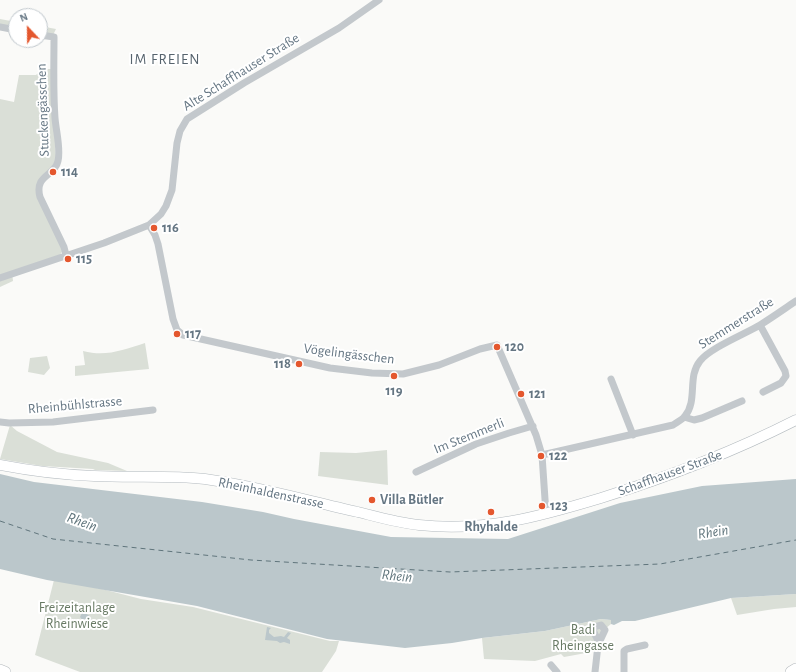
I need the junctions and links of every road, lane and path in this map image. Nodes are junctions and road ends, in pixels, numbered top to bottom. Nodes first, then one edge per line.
1 (379, 0) edge
2 (48, 36) edge
3 (149, 225) junction
4 (66, 255) junction
5 (0, 278) edge
6 (796, 301) edge
7 (760, 325) junction
8 (611, 379) dead end
9 (763, 392) dead end
10 (742, 401) dead end
11 (153, 410) dead end
12 (684, 418) junction
13 (796, 420) edge
14 (0, 422) edge
15 (533, 426) junction
16 (633, 435) junction
17 (542, 455) junction
18 (0, 465) edge
19 (416, 472) dead end
20 (543, 515) junction
21 (599, 643) dead end
22 (646, 645) dead end
23 (551, 665) dead end
24 (796, 669) edge
25 (0, 670) edge
26 (4, 672) edge
27 (557, 672) edge
28 (595, 672) edge
29 (624, 672) edge
30 (791, 672) edge

1 - 3 street, Alte Schaffhauser Straße
2 - 4 street, Stuckengässchen
3 - 4 street, Alte Schaffhauser Straße
3 - 15 street, Vögelingässchen
4 - 5 street, Alte Schaffhauser Straße
6 - 7 street, Stemmerstraße
7 - 9 street
7 - 12 street, Stemmerstraße
8 - 16 street
10 - 12 street
11 - 14 street, Rheinbühlstrasse
12 - 16 street
13 - 20 main road, Schaffhauser Straße
15 - 17 street, Vögelingässchen
15 - 19 street, Im Stemmerli
16 - 17 street
17 - 20 street, Vögelingässchen
18 - 20 main road, Rheinhaldenstrasse
21 - 28 street
22 - 29 street
23 - 27 street
24 - 30 main road
25 - 26 main road

